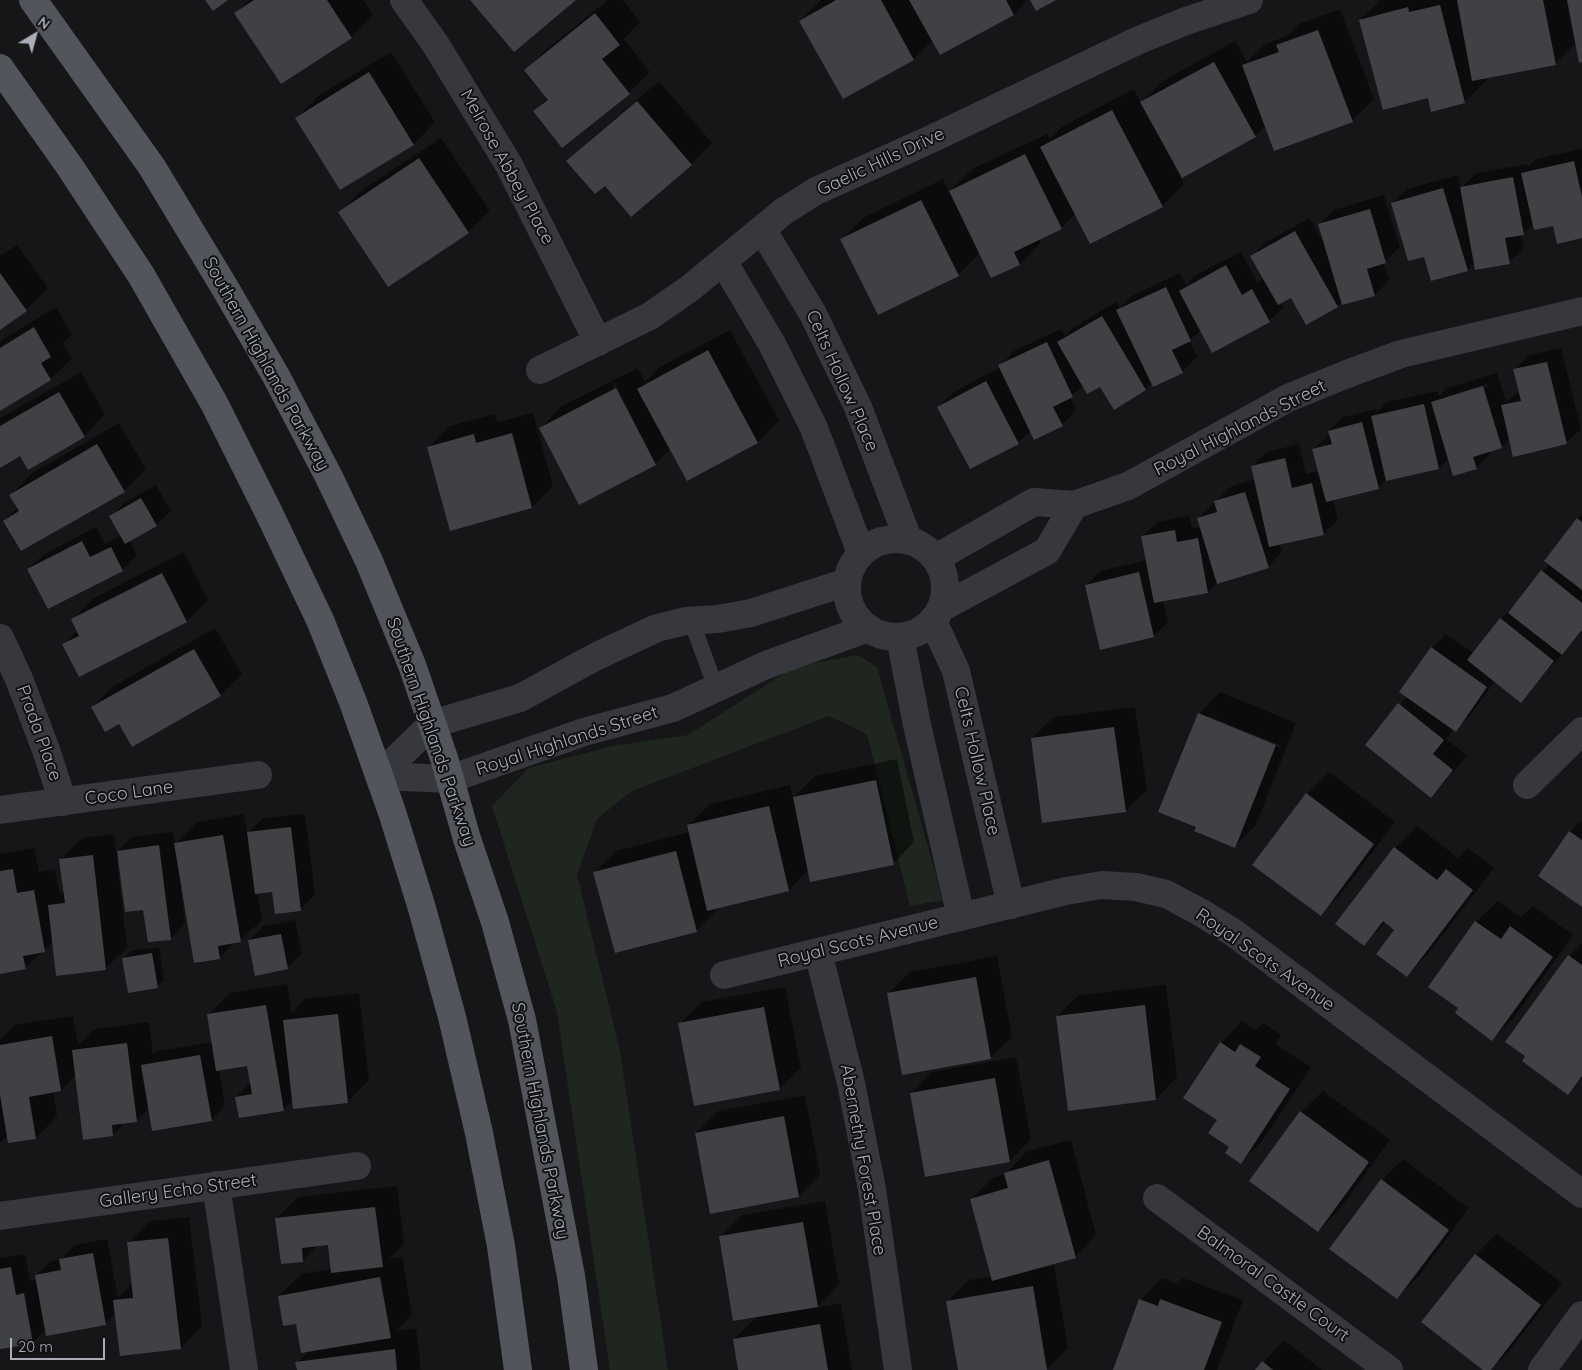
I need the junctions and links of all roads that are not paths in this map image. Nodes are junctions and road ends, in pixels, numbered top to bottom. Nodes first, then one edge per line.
1 (33, 0) edge
2 (404, 0) edge
3 (1249, 0) edge
4 (0, 68) edge
5 (762, 229) junction
6 (723, 261) junction
7 (1582, 311) edge
8 (598, 342) junction
9 (540, 370) dead end
10 (1074, 505) junction
11 (908, 539) junction
12 (861, 553) junction
13 (936, 558) junction
14 (847, 582) junction
15 (938, 614) junction
16 (691, 620) junction
17 (868, 628) junction
18 (900, 637) junction
19 (0, 638) edge
20 (716, 688) junction
21 (432, 724) junction
22 (1582, 731) edge
23 (258, 774) dead end
24 (378, 776) junction
25 (450, 779) junction
26 (1526, 785) dead end
27 (63, 802) junction
28 (0, 810) edge
29 (1010, 905) junction
30 (961, 917) junction
31 (818, 952) junction
32 (724, 975) dead end
33 (357, 1166) dead end
34 (216, 1185) junction
35 (1582, 1194) edge
36 (1157, 1198) dead end
37 (0, 1216) edge
38 (1582, 1316) edge
39 (244, 1370) edge
40 (518, 1370) edge
41 (584, 1370) edge
42 (898, 1370) edge
43 (1389, 1370) edge
44 (1542, 1370) edge

1 - 21 main road, Southern Highlands Parkway
2 - 8 street, Melrose Abbey Place
3 - 5 street, Gaelic Hills Drive
4 - 24 main road
5 - 6 street, Gaelic Hills Drive
5 - 11 street, Celts Hollow Place
6 - 8 street, Gaelic Hills Drive
6 - 12 street
7 - 10 street, Royal Highlands Street
8 - 9 street, Gaelic Hills Drive
10 - 13 street, Royal Highlands Street
10 - 15 street
11 - 12 street
11 - 13 street
12 - 14 street
13 - 15 street
14 - 16 street
14 - 17 street
15 - 18 street
15 - 29 street, Celts Hollow Place
16 - 20 lane
16 - 21 street
17 - 18 street
17 - 20 street, Royal Highlands Street
18 - 30 street
19 - 27 street, Prada Place
20 - 25 street, Royal Highlands Street
21 - 24 street
21 - 25 main road, Southern Highlands Parkway
22 - 26 street
23 - 27 street, Coco Lane
24 - 25 street, Royal Highlands Street
24 - 40 main road
25 - 41 main road, Southern Highlands Parkway
27 - 28 street, Coco Lane
29 - 30 street, Royal Scots Avenue
29 - 35 street, Royal Scots Avenue
30 - 31 street, Royal Scots Avenue
31 - 32 street, Royal Scots Avenue
31 - 42 street, Abernethy Forest Place
33 - 34 street, Gallery Echo Street
34 - 37 street, Gallery Echo Street
34 - 39 street
36 - 43 street, Balmoral Castle Court
38 - 44 street

